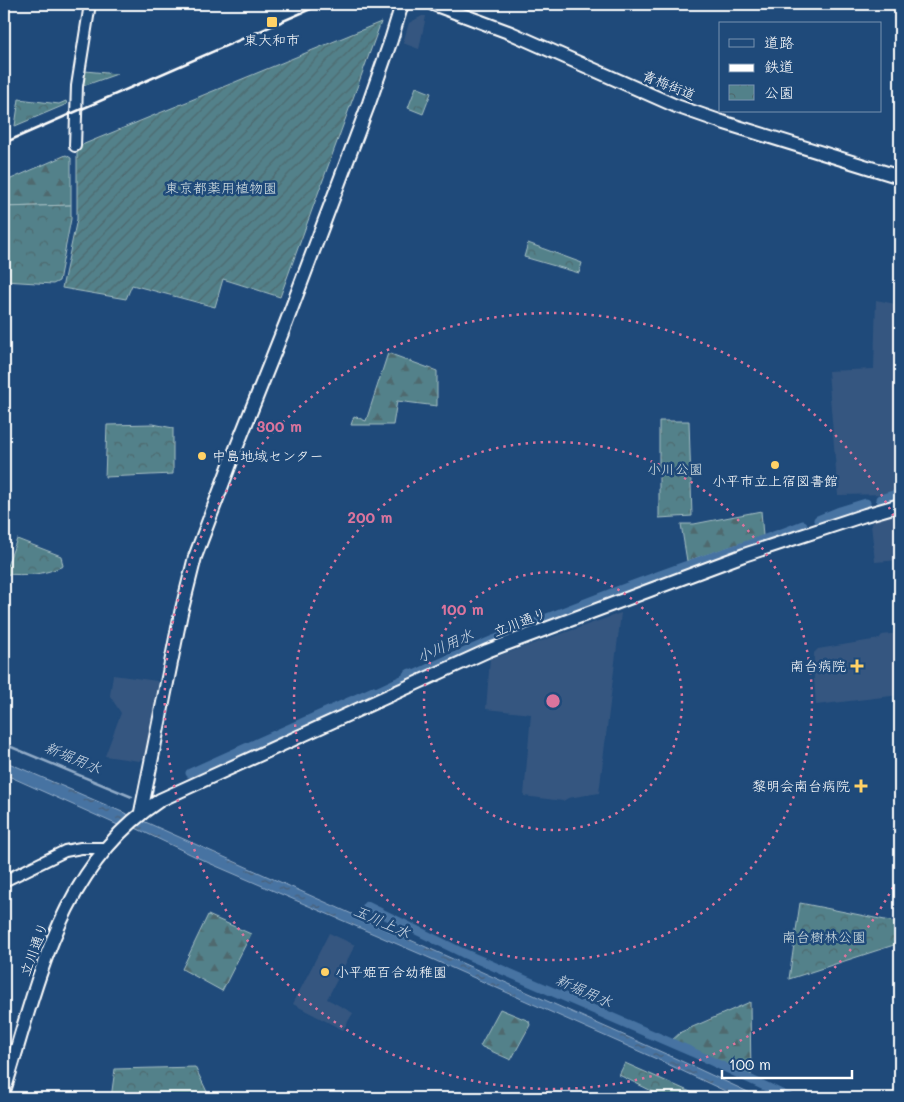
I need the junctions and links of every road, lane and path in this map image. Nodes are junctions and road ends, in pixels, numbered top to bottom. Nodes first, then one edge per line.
1 (90, 4) edge
2 (402, 4) edge
3 (433, 4) edge
4 (76, 146) dead end
5 (900, 177) edge
6 (900, 505) edge
7 (140, 813) junction
8 (104, 848) junction
9 (4, 880) edge
10 (4, 1091) edge

1 - 4 street
2 - 7 main road
3 - 5 main road, 青梅街道
6 - 7 main road, 立川通り
7 - 8 main road, 立川通り
8 - 9 street
8 - 10 main road, 立川通り

